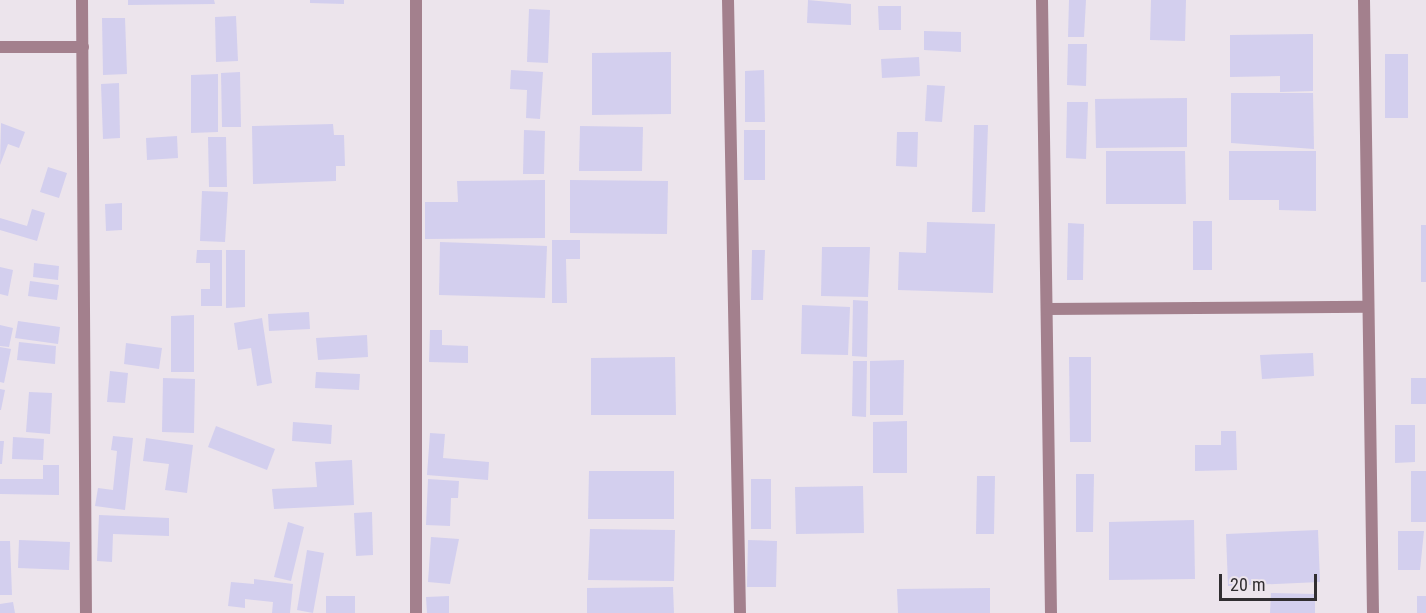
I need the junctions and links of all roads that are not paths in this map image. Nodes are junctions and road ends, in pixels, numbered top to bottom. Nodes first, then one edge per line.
1 (82, 0) edge
2 (416, 0) edge
3 (728, 0) edge
4 (1042, 0) edge
5 (1364, 0) edge
6 (0, 47) edge
7 (83, 48) junction
8 (1367, 307) junction
9 (1047, 309) junction
10 (86, 613) edge
11 (416, 613) edge
12 (740, 613) edge
13 (1050, 613) edge
14 (1373, 613) edge

1 - 7 street
2 - 11 street
3 - 12 street
4 - 9 street
5 - 8 street
6 - 7 street
7 - 10 street
8 - 9 street
8 - 14 street
9 - 13 street

